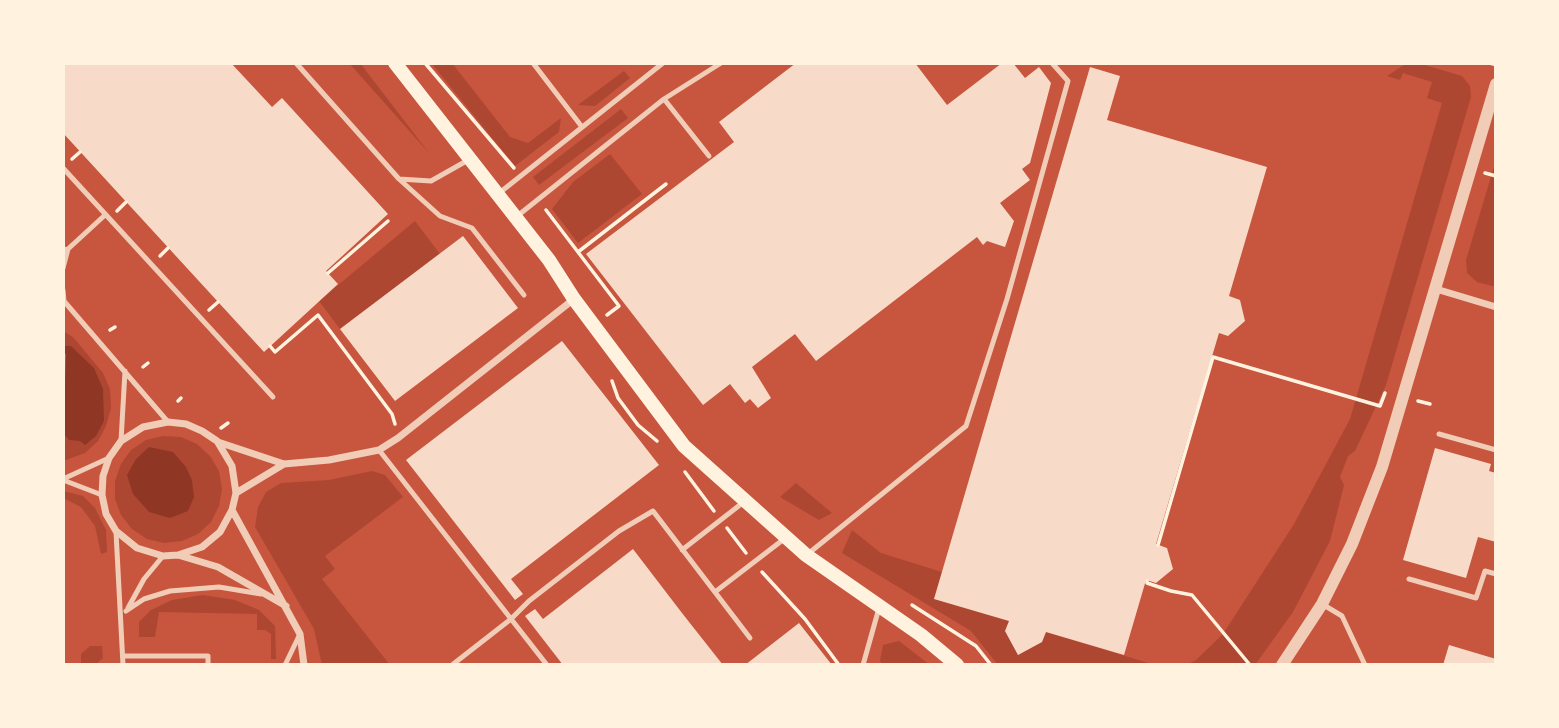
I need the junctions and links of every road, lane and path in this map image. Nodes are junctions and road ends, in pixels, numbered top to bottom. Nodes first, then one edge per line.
1 (296, 63) edge
2 (395, 63) edge
3 (533, 63) edge
4 (663, 63) edge
5 (721, 63) edge
6 (1052, 63) edge
7 (1496, 84) edge
8 (664, 99) junction
9 (582, 127) junction
10 (709, 156) dead end
11 (470, 159) junction
12 (63, 168) edge
13 (399, 179) junction
14 (666, 184) dead end
15 (498, 194) junction
16 (105, 215) junction
17 (516, 217) junction
18 (388, 220) dead end
19 (65, 250) edge
20 (578, 252) dead end
21 (63, 268) edge
22 (328, 273) dead end
23 (1436, 289) junction
24 (63, 290) edge
25 (524, 295) dead end
26 (574, 299) junction
27 (63, 300) edge
28 (1496, 307) edge
29 (312, 308) dead end
30 (318, 315) junction
31 (270, 346) dead end
32 (125, 370) junction
33 (609, 373) dead end
34 (273, 397) dead end
35 (1405, 397) junction
36 (1430, 404) dead end
37 (393, 416) dead end
38 (168, 422) junction
39 (228, 424) dead end
40 (221, 428) dead end
41 (1439, 434) dead end
42 (121, 441) junction
43 (217, 442) junction
44 (664, 448) dead end
45 (379, 450) junction
46 (1496, 450) edge
47 (108, 458) junction
48 (284, 464) junction
49 (681, 466) dead end
50 (63, 479) edge
51 (236, 494) junction
52 (102, 495) junction
53 (745, 501) junction
54 (232, 510) junction
55 (721, 520) junction
56 (116, 531) junction
57 (786, 538) junction
58 (1158, 545) dead end
59 (682, 550) junction
60 (178, 555) junction
61 (806, 555) junction
62 (163, 556) junction
63 (753, 563) junction
64 (1496, 574) edge
65 (1409, 579) dead end
66 (1147, 581) dead end
67 (715, 592) junction
68 (268, 595) junction
69 (1322, 604) junction
70 (880, 605) junction
71 (286, 606) junction
72 (127, 611) junction
73 (511, 619) junction
74 (122, 623) junction
75 (300, 634) junction
76 (750, 638) dead end
77 (123, 656) junction
78 (123, 665) edge
79 (208, 665) edge
80 (285, 665) edge
81 (304, 665) edge
82 (452, 665) edge
83 (547, 665) edge
84 (839, 665) edge
85 (863, 665) edge
86 (957, 665) edge
87 (1250, 665) edge
88 (1282, 665) edge
89 (1365, 665) edge

1 - 13 lane
2 - 11 main road
3 - 9 lane
4 - 9 lane
5 - 8 lane
6 - 61 lane
7 - 23 street
8 - 10 lane
8 - 17 lane
9 - 15 lane
11 - 13 lane
11 - 15 main road
12 - 16 lane
13 - 25 lane
14 - 20 path
15 - 17 main road
16 - 19 lane
16 - 34 lane
17 - 26 main road
18 - 22 path
19 - 21 lane
23 - 28 street
23 - 35 street
24 - 27 lane
26 - 45 street
26 - 53 main road
27 - 32 lane
29 - 30 path
30 - 31 path
30 - 37 path
32 - 38 lane
32 - 42 lane
33 - 44 path
35 - 36 path
35 - 58 path
35 - 69 street
38 - 42 street
38 - 43 street
39 - 40 path
41 - 46 lane
42 - 47 street
43 - 48 street
43 - 51 street
45 - 48 street
45 - 73 lane
47 - 50 lane
47 - 52 street
48 - 51 street
49 - 55 path
50 - 52 lane
51 - 54 street
52 - 56 street
53 - 55 lane
53 - 57 main road
54 - 60 street
54 - 71 street
55 - 59 lane
55 - 63 path
56 - 62 street
56 - 74 lane
57 - 61 main road
57 - 63 lane
59 - 67 lane
59 - 73 lane
60 - 62 street
60 - 68 street
61 - 70 main road
62 - 72 lane
63 - 67 lane
63 - 84 path
64 - 65 lane
66 - 87 path
67 - 76 lane
68 - 71 street
68 - 72 lane
69 - 88 street
69 - 89 lane
70 - 85 lane
70 - 86 main road
71 - 75 street
72 - 74 lane
73 - 82 lane
73 - 83 lane
74 - 77 lane
75 - 80 lane
75 - 81 street
77 - 78 lane
77 - 79 lane

